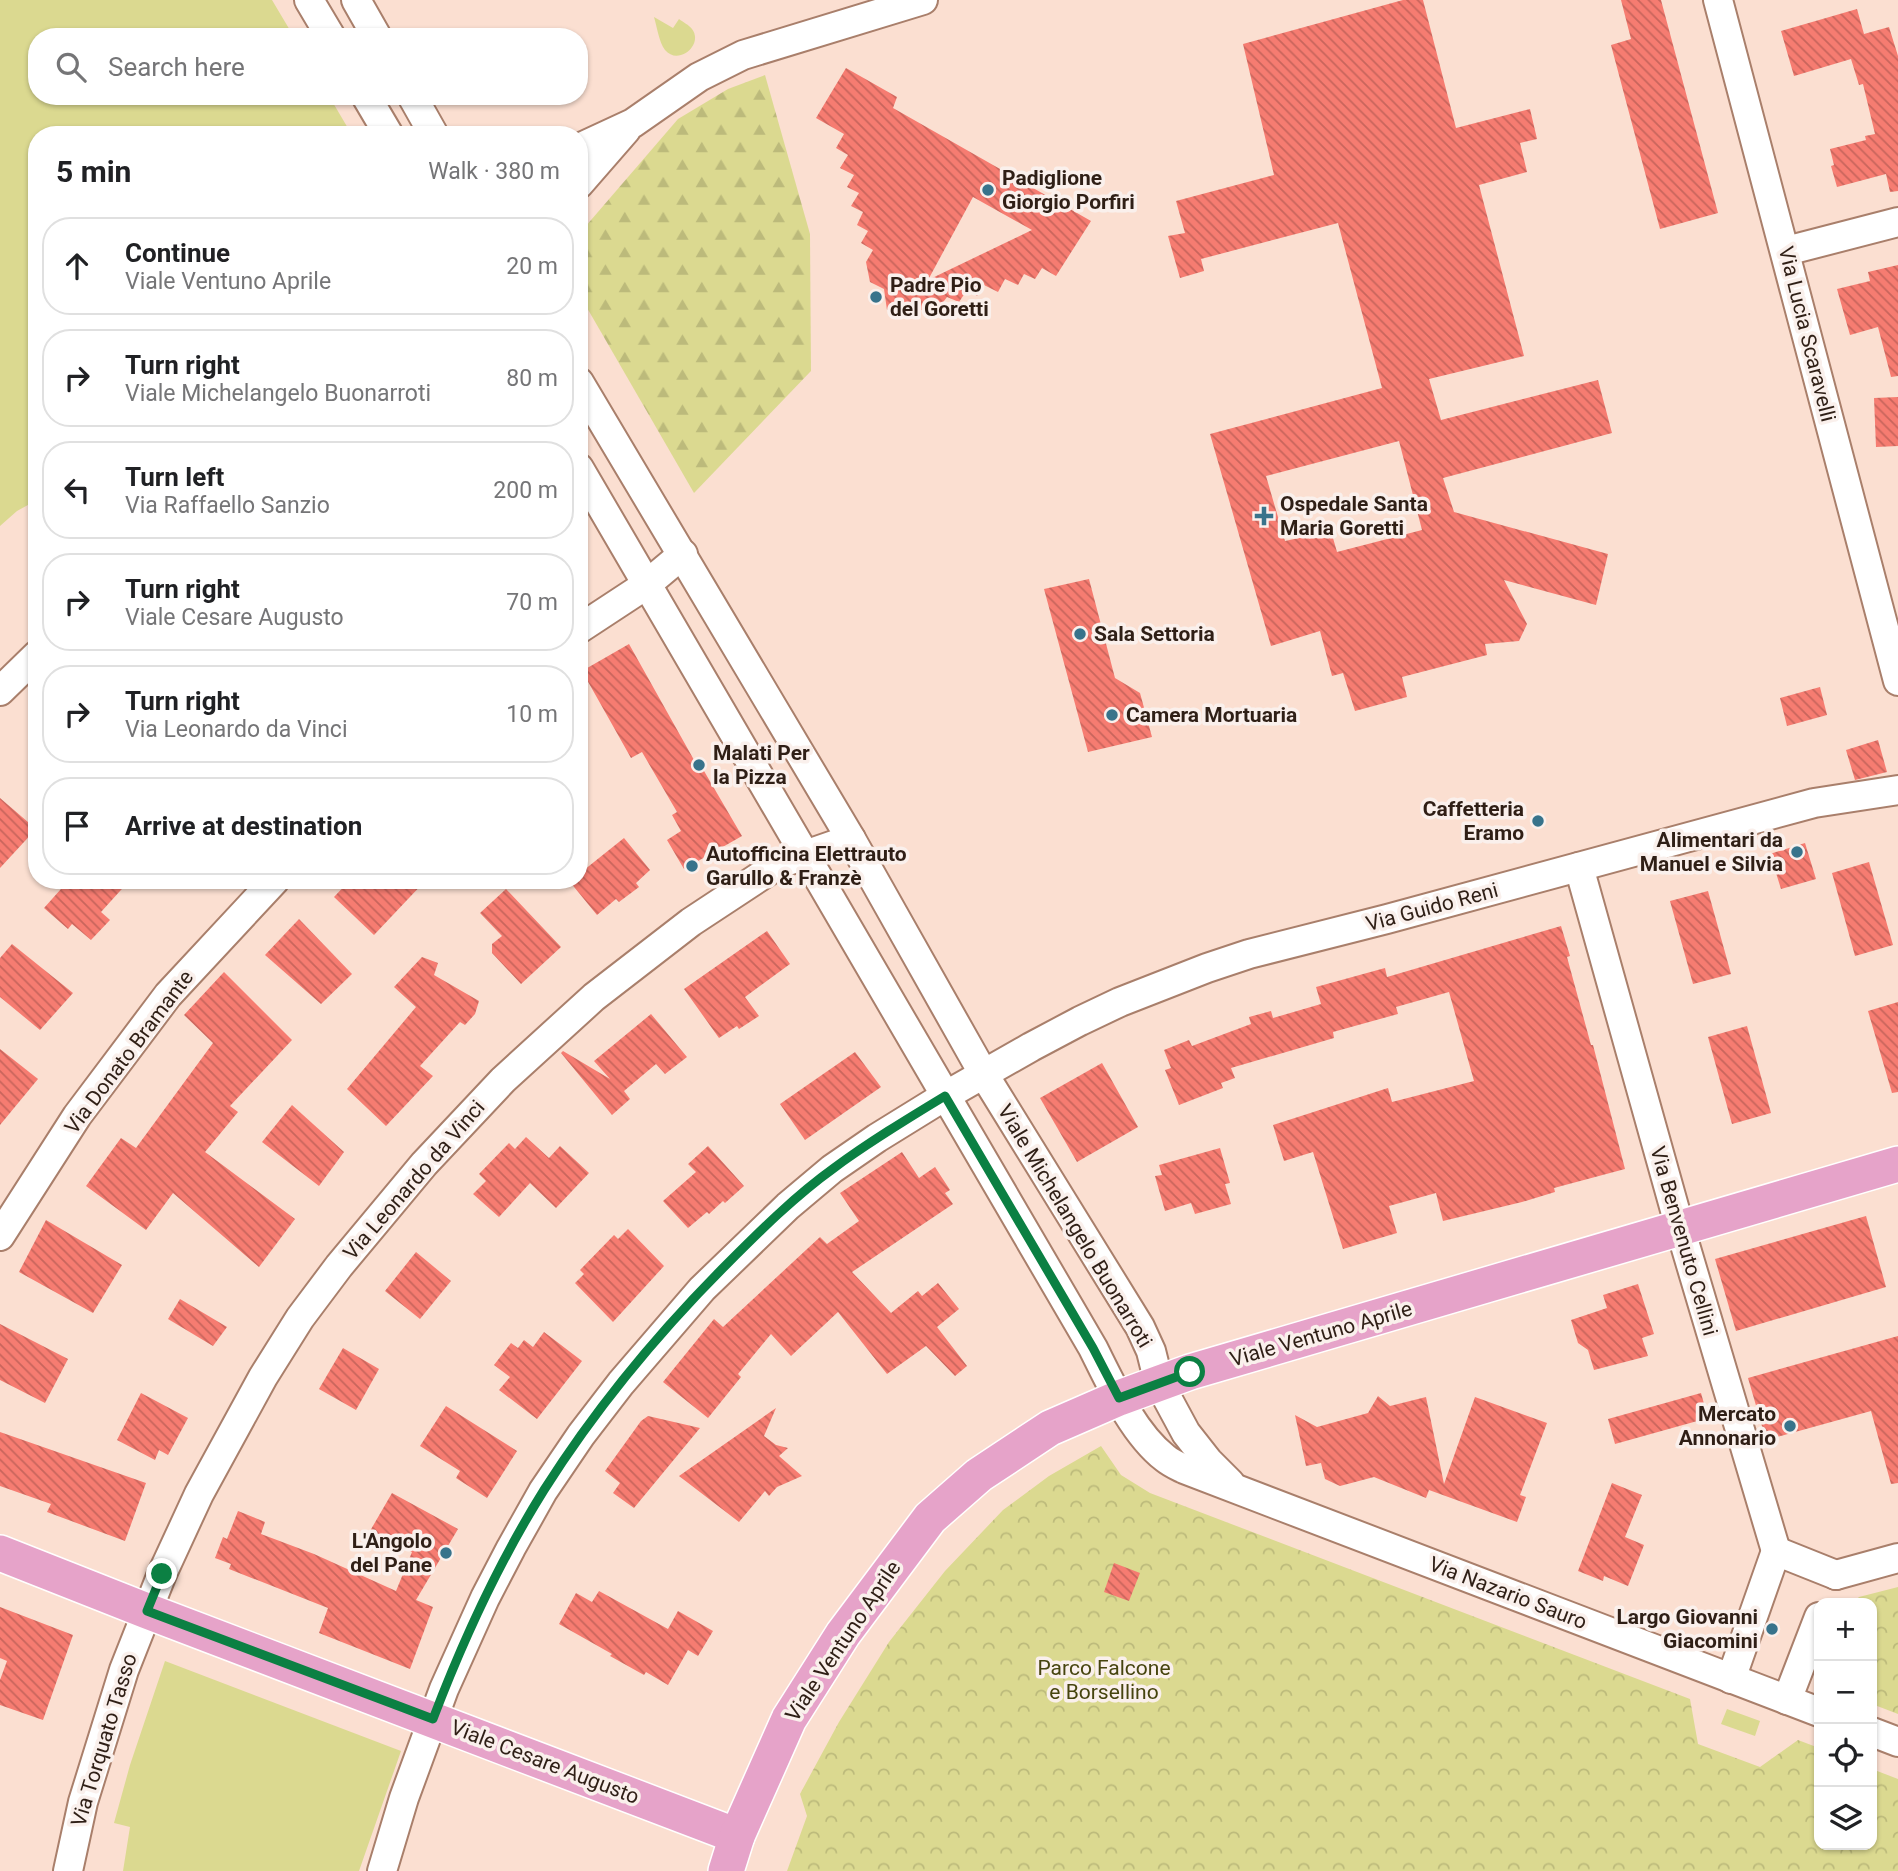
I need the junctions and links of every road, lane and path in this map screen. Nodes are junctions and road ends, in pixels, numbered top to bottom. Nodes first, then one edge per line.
1 (309, 0) edge
2 (356, 0) edge
3 (923, 0) edge
4 (1718, 0) edge
5 (326, 28) edge
6 (372, 28) edge
7 (371, 105) edge
8 (417, 105) edge
9 (633, 123) junction
10 (384, 126) edge
11 (429, 126) edge
12 (588, 144) edge
13 (588, 174) edge
14 (1898, 222) edge
15 (1786, 251) junction
16 (588, 397) edge
17 (588, 484) edge
18 (683, 554) junction
19 (646, 585) junction
20 (588, 623) edge
21 (28, 664) edge
22 (1897, 672) edge
23 (0, 691) edge
24 (1898, 790) edge
25 (851, 839) junction
26 (803, 854) junction
27 (1579, 867) junction
28 (267, 889) edge
29 (983, 1073) junction
30 (945, 1096) junction
31 (1898, 1164) edge
32 (1680, 1228) junction
33 (0, 1236) edge
34 (1159, 1383) junction
35 (1119, 1398) junction
36 (1236, 1489) junction
37 (1776, 1551) junction
38 (0, 1553) edge
39 (1898, 1558) edge
40 (1836, 1575) junction
41 (1826, 1598) edge
42 (147, 1611) junction
43 (1814, 1629) edge
44 (1731, 1679) junction
45 (1787, 1700) junction
46 (1814, 1710) edge
47 (433, 1719) junction
48 (1877, 1734) edge
49 (1898, 1742) edge
50 (737, 1836) junction
51 (68, 1871) edge
52 (382, 1871) edge
53 (726, 1871) edge

1 - 5 street
2 - 6 street
3 - 9 street
4 - 15 street, Via Lucia Scaravelli
7 - 10 street
8 - 11 street
9 - 12 street
9 - 13 street
14 - 15 street
15 - 22 street, Via Lucia Scaravelli
16 - 18 street, Viale Michelangelo Buonarroti
17 - 19 street
18 - 19 street
18 - 25 street, Viale Michelangelo Buonarroti
19 - 20 street
19 - 26 street
21 - 23 street
24 - 27 street, Via Guido Reni
25 - 26 street
25 - 29 street, Viale Michelangelo Buonarroti
26 - 30 street
26 - 42 street, Via Leonardo da Vinci
27 - 29 street, Via Guido Reni
27 - 32 street, Via Benvenuto Cellini
28 - 33 street, Via Donato Bramante
29 - 30 street
29 - 34 street, Viale Michelangelo Buonarroti
30 - 35 street
30 - 47 street
31 - 32 main road, Viale Ventuno Aprile
32 - 34 main road, Viale Ventuno Aprile
32 - 37 street, Via Benvenuto Cellini
34 - 35 main road, Viale Ventuno Aprile
34 - 36 street, Via Nazario Sauro
35 - 36 street, Via Nazario Sauro
35 - 50 main road, Viale Ventuno Aprile
36 - 44 street, Via Nazario Sauro
37 - 40 street
37 - 44 street
38 - 42 main road, Viale Cesare Augusto
39 - 40 street
40 - 41 street
42 - 47 main road, Viale Cesare Augusto
42 - 51 street, Via Torquato Tasso
43 - 45 street
44 - 45 street, Via Nazario Sauro
45 - 46 street, Via Nazario Sauro
47 - 50 main road, Viale Cesare Augusto
47 - 52 street
48 - 49 street
50 - 53 main road, Viale Ventuno Aprile

